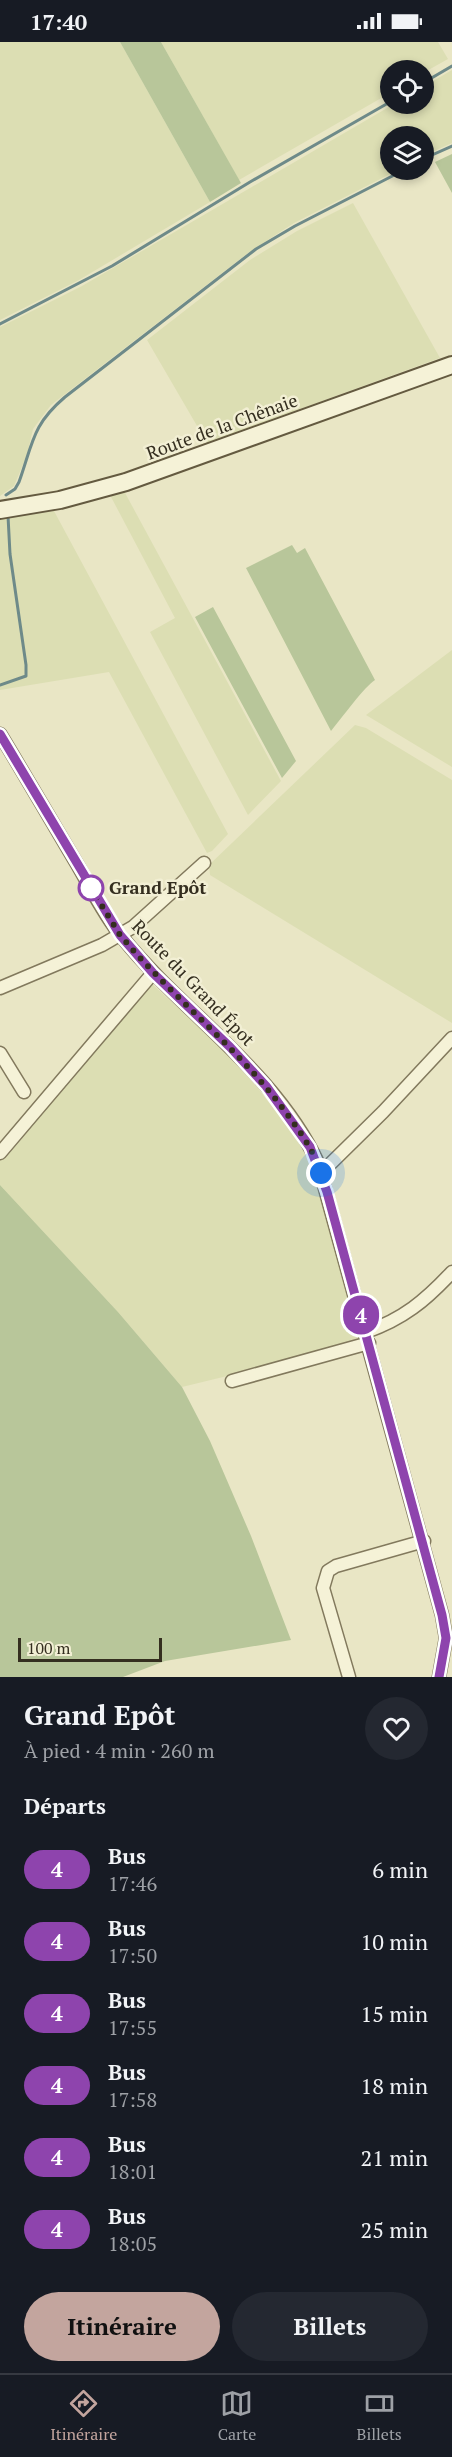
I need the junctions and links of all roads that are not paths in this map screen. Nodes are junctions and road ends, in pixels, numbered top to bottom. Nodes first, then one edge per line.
1 (452, 365) edge
2 (0, 510) edge
3 (0, 734) edge
4 (204, 863) dead end
5 (120, 935) junction
6 (153, 973) junction
7 (0, 988) edge
8 (452, 1038) edge
9 (0, 1053) edge
10 (24, 1092) dead end
11 (0, 1153) edge
12 (321, 1173) junction
13 (452, 1272) edge
14 (367, 1337) junction
15 (232, 1381) dead end
16 (424, 1541) junction
17 (449, 1637) edge
18 (349, 1677) edge
19 (439, 1677) edge

1 - 2 main road, Route de la Chênaie
3 - 5 street, Route du Grand Épot
4 - 5 street
5 - 6 street, Route du Grand Épot
5 - 7 street
6 - 11 street
6 - 12 street, Route du Grand Épot
8 - 12 street
9 - 10 street
12 - 14 street, Route du Grand Épot
13 - 14 street
14 - 15 street
14 - 16 street, Route du Grand Épot
16 - 17 street, Route du Grand Épot
16 - 18 street
17 - 19 street, Route du Grand Épot

